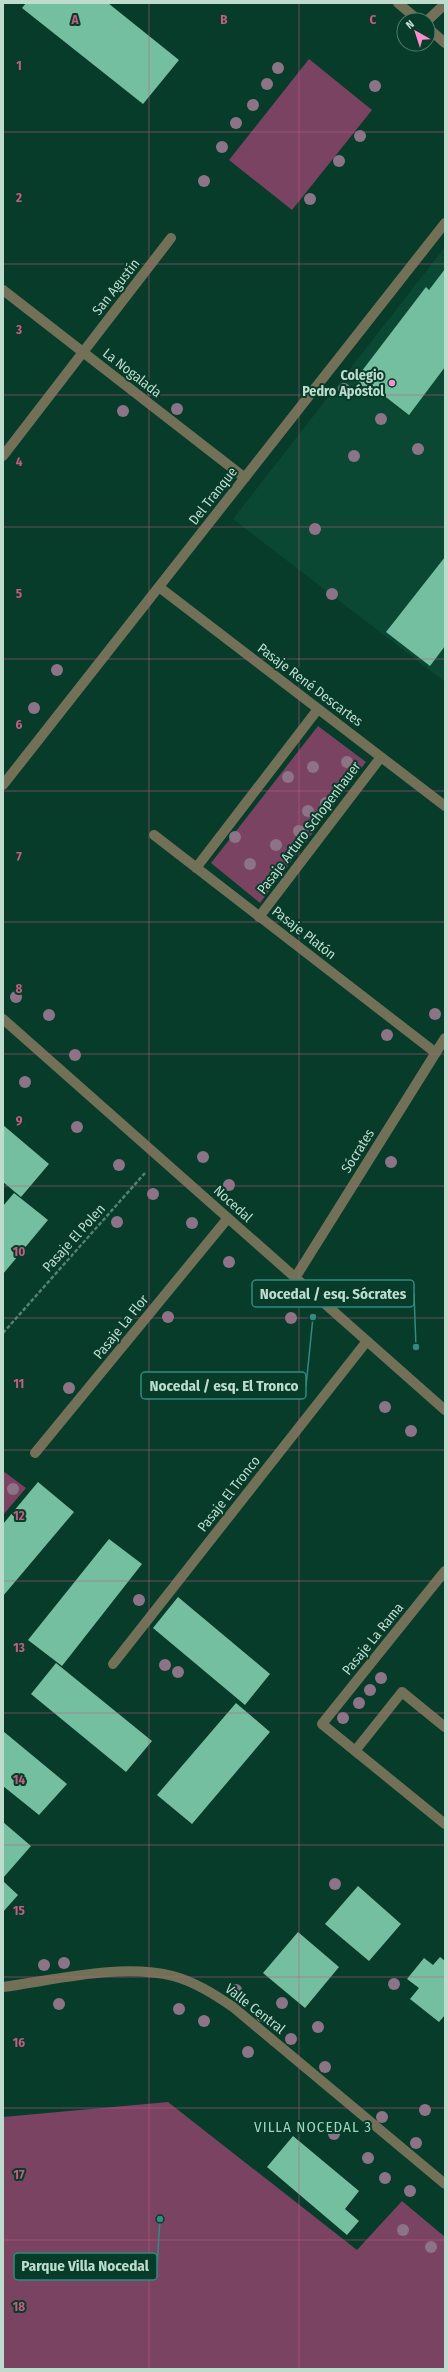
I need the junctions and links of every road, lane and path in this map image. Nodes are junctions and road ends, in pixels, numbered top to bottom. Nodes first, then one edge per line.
1 (398, 3) edge
2 (445, 4) edge
3 (409, 12) edge
4 (436, 12) edge
5 (436, 35) edge
6 (445, 43) edge
7 (445, 223) edge
8 (171, 238) dead end
9 (3, 290) edge
10 (83, 352) junction
11 (3, 456) edge
12 (245, 478) junction
13 (159, 587) junction
14 (318, 709) junction
15 (381, 757) junction
16 (3, 785) edge
17 (445, 806) edge
18 (154, 835) dead end
19 (196, 868) junction
20 (259, 917) junction
21 (3, 1019) edge
22 (445, 1038) edge
23 (436, 1053) junction
24 (159, 1157) junction
25 (228, 1218) junction
26 (295, 1278) junction
27 (3, 1333) edge
28 (367, 1341) junction
29 (445, 1410) edge
30 (35, 1453) dead end
31 (445, 1571) edge
32 (113, 1664) dead end
33 (445, 1727) edge
34 (355, 1751) junction
35 (445, 1824) edge
36 (3, 1987) edge
37 (445, 2184) edge

1 - 3 street
2 - 4 street
5 - 6 street
7 - 12 street, Del Tranque
8 - 10 street, San Agustín
9 - 10 street, La Nogalada
10 - 11 street, San Agustín
10 - 12 street, La Nogalada
12 - 13 street, Del Tranque
13 - 14 street, Pasaje René Descartes
13 - 16 street, Del Tranque
14 - 15 street, Pasaje René Descartes
14 - 19 street
15 - 17 street, Pasaje René Descartes
15 - 20 street, Pasaje Arturo Schopenhauer
18 - 19 street, Pasaje Platón
19 - 20 street, Pasaje Platón
20 - 23 street, Pasaje Platón
21 - 24 street, Nocedal
22 - 23 street, Sócrates
23 - 26 street, Sócrates
24 - 25 street, Nocedal
24 - 27 path, Pasaje El Polen
25 - 26 street, Nocedal
25 - 30 street, Pasaje La Flor
26 - 28 street, Nocedal
28 - 29 street, Nocedal
28 - 32 street, Pasaje El Tronco
31 - 34 street, Pasaje La Rama
33 - 34 street
34 - 35 street
36 - 37 street, Valle Central

